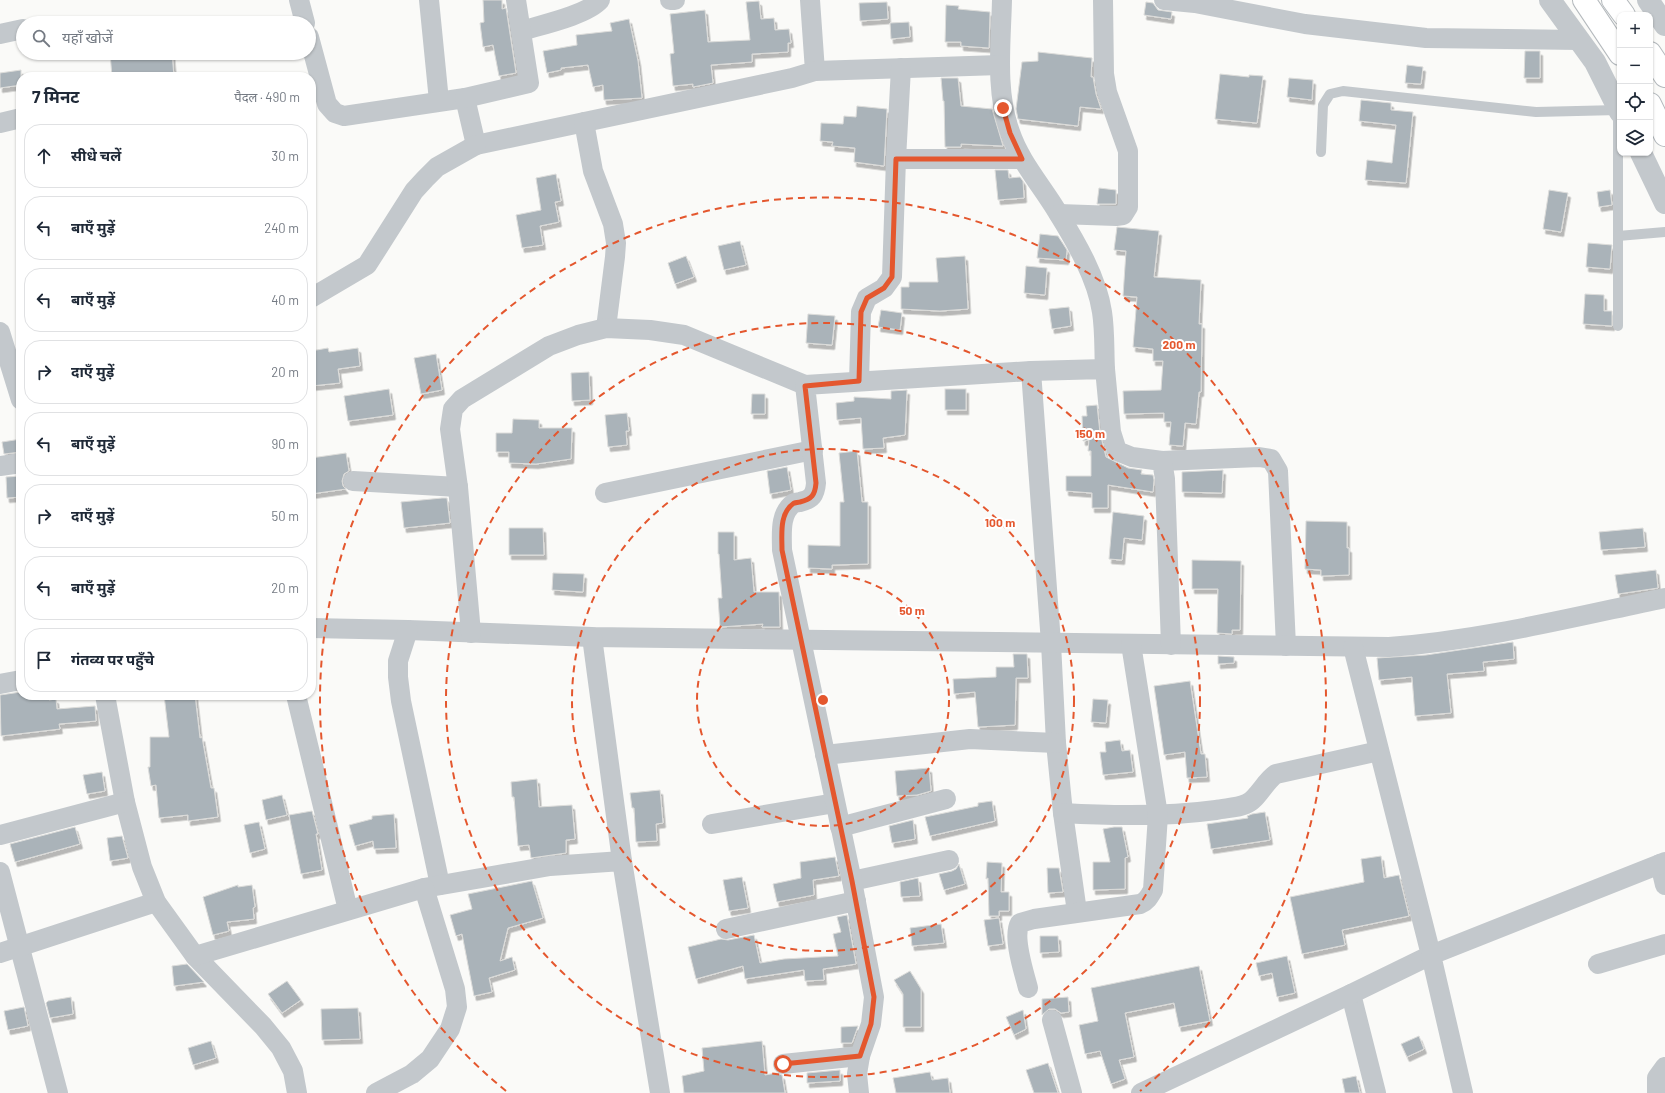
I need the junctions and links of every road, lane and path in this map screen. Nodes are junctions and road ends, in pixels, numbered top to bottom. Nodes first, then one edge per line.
1 (299, 0) edge
2 (429, 0) edge
3 (516, 0) edge
4 (670, 0) edge
5 (675, 0) edge
6 (810, 0) edge
7 (1002, 0) edge
8 (1103, 0) edge
9 (1164, 0) edge
10 (1550, 0) edge
11 (1584, 0) edge
12 (1613, 0) edge
13 (1648, 0) edge
14 (1195, 1) edge
15 (596, 2) edge
16 (1622, 12) edge
17 (303, 16) edge
18 (1665, 25) edge
19 (16, 31) edge
20 (521, 31) junction
21 (0, 34) edge
22 (1579, 40) junction
23 (1617, 50) edge
24 (1653, 58) edge
25 (315, 60) edge
26 (1000, 65) junction
27 (901, 68) junction
28 (815, 71) junction
29 (1665, 76) edge
30 (465, 98) junction
31 (439, 101) junction
32 (1617, 106) edge
33 (1653, 110) edge
34 (16, 119) edge
35 (584, 122) junction
36 (0, 123) edge
37 (1665, 135) edge
38 (476, 145) junction
39 (1321, 152) dead end
40 (1642, 156) edge
41 (896, 159) junction
42 (1022, 159) junction
43 (1665, 204) edge
44 (1059, 214) junction
45 (1665, 232) edge
46 (1618, 236) junction
47 (316, 295) edge
48 (1618, 326) dead end
49 (606, 328) junction
50 (0, 332) edge
51 (1105, 369) junction
52 (1031, 371) junction
53 (859, 381) junction
54 (16, 384) edge
55 (805, 386) junction
56 (813, 450) junction
57 (1162, 461) junction
58 (16, 464) edge
59 (0, 466) edge
60 (353, 481) dead end
61 (458, 487) junction
62 (605, 493) dead end
63 (1665, 598) edge
64 (316, 628) edge
65 (408, 630) junction
66 (471, 632) junction
67 (592, 637) junction
68 (800, 640) junction
69 (1051, 643) junction
70 (1131, 644) junction
71 (1171, 645) junction
72 (1286, 646) junction
73 (1353, 647) junction
74 (16, 681) edge
75 (0, 684) edge
76 (107, 700) edge
77 (297, 700) edge
78 (1056, 743) junction
79 (1379, 752) junction
80 (825, 755) junction
81 (946, 800) dead end
82 (125, 802) junction
83 (835, 803) junction
84 (1063, 812) junction
85 (1158, 815) junction
86 (712, 824) dead end
87 (840, 827) junction
88 (0, 835) edge
89 (949, 860) dead end
90 (622, 861) junction
91 (1662, 863) edge
92 (0, 872) edge
93 (852, 881) junction
94 (1665, 885) edge
95 (432, 886) junction
96 (856, 901) junction
97 (156, 902) junction
98 (348, 910) junction
99 (1077, 912) junction
100 (726, 929) dead end
101 (1665, 944) edge
102 (19, 947) junction
103 (0, 953) edge
104 (1430, 955) junction
105 (195, 956) junction
106 (1598, 964) dead end
107 (1028, 988) dead end
108 (1351, 994) junction
109 (1052, 1020) dead end
110 (860, 1056) junction
111 (783, 1064) dead end
112 (1665, 1067) edge
113 (58, 1093) edge
114 (297, 1093) edge
115 (376, 1093) edge
116 (660, 1093) edge
117 (859, 1093) edge
118 (1072, 1093) edge
119 (1141, 1093) edge
120 (1376, 1093) edge
121 (1463, 1093) edge
122 (1657, 1093) edge

1 - 17 street
2 - 31 street
3 - 20 street
4 - 5 street
6 - 28 street
7 - 26 street
8 - 44 street
9 - 14 street
10 - 22 street
11 - 23 highway
12 - 16 highway
13 - 18 street
14 - 22 street
15 - 20 street
19 - 21 street
20 - 30 street
22 - 32 street
24 - 29 highway
25 - 31 street
26 - 27 street
26 - 42 street
27 - 28 street
27 - 41 street
28 - 35 street
30 - 31 street
30 - 38 street
33 - 37 highway
34 - 36 street
35 - 38 street
35 - 49 street
38 - 47 street
39 - 46 lane
40 - 43 street
41 - 42 street
41 - 53 street
42 - 44 street
44 - 51 street
45 - 46 lane
46 - 48 lane
49 - 55 street
49 - 61 street
50 - 54 street
51 - 52 street
51 - 57 street
52 - 53 street
52 - 69 street
53 - 55 street
55 - 56 street
56 - 62 street
56 - 68 street
57 - 71 street
57 - 72 street
58 - 59 street
60 - 61 street
61 - 66 street
63 - 73 street
64 - 65 street
65 - 66 street
65 - 95 street
66 - 67 street
67 - 68 street
67 - 90 street
68 - 69 street
68 - 80 street
69 - 70 street
69 - 78 street
70 - 71 street
70 - 85 street
71 - 72 street
72 - 73 street
73 - 79 street
74 - 75 street
76 - 82 street
77 - 98 street
78 - 80 street
78 - 84 street
79 - 85 street
79 - 104 street
80 - 83 street
81 - 87 street
82 - 88 street
82 - 97 street
83 - 86 street
83 - 87 street
84 - 85 street
84 - 99 street
85 - 99 street
87 - 93 street
89 - 93 street
90 - 95 street
90 - 116 street
91 - 94 street
91 - 104 street
92 - 102 street
93 - 96 street
95 - 98 street
95 - 115 street
96 - 100 street
96 - 110 street
97 - 102 street
97 - 105 street
98 - 105 street
99 - 107 street
101 - 106 street
102 - 103 street
102 - 113 street
104 - 108 street
104 - 121 street
105 - 114 street
108 - 119 street
108 - 120 street
109 - 118 street
110 - 111 street
110 - 117 street
112 - 122 street

